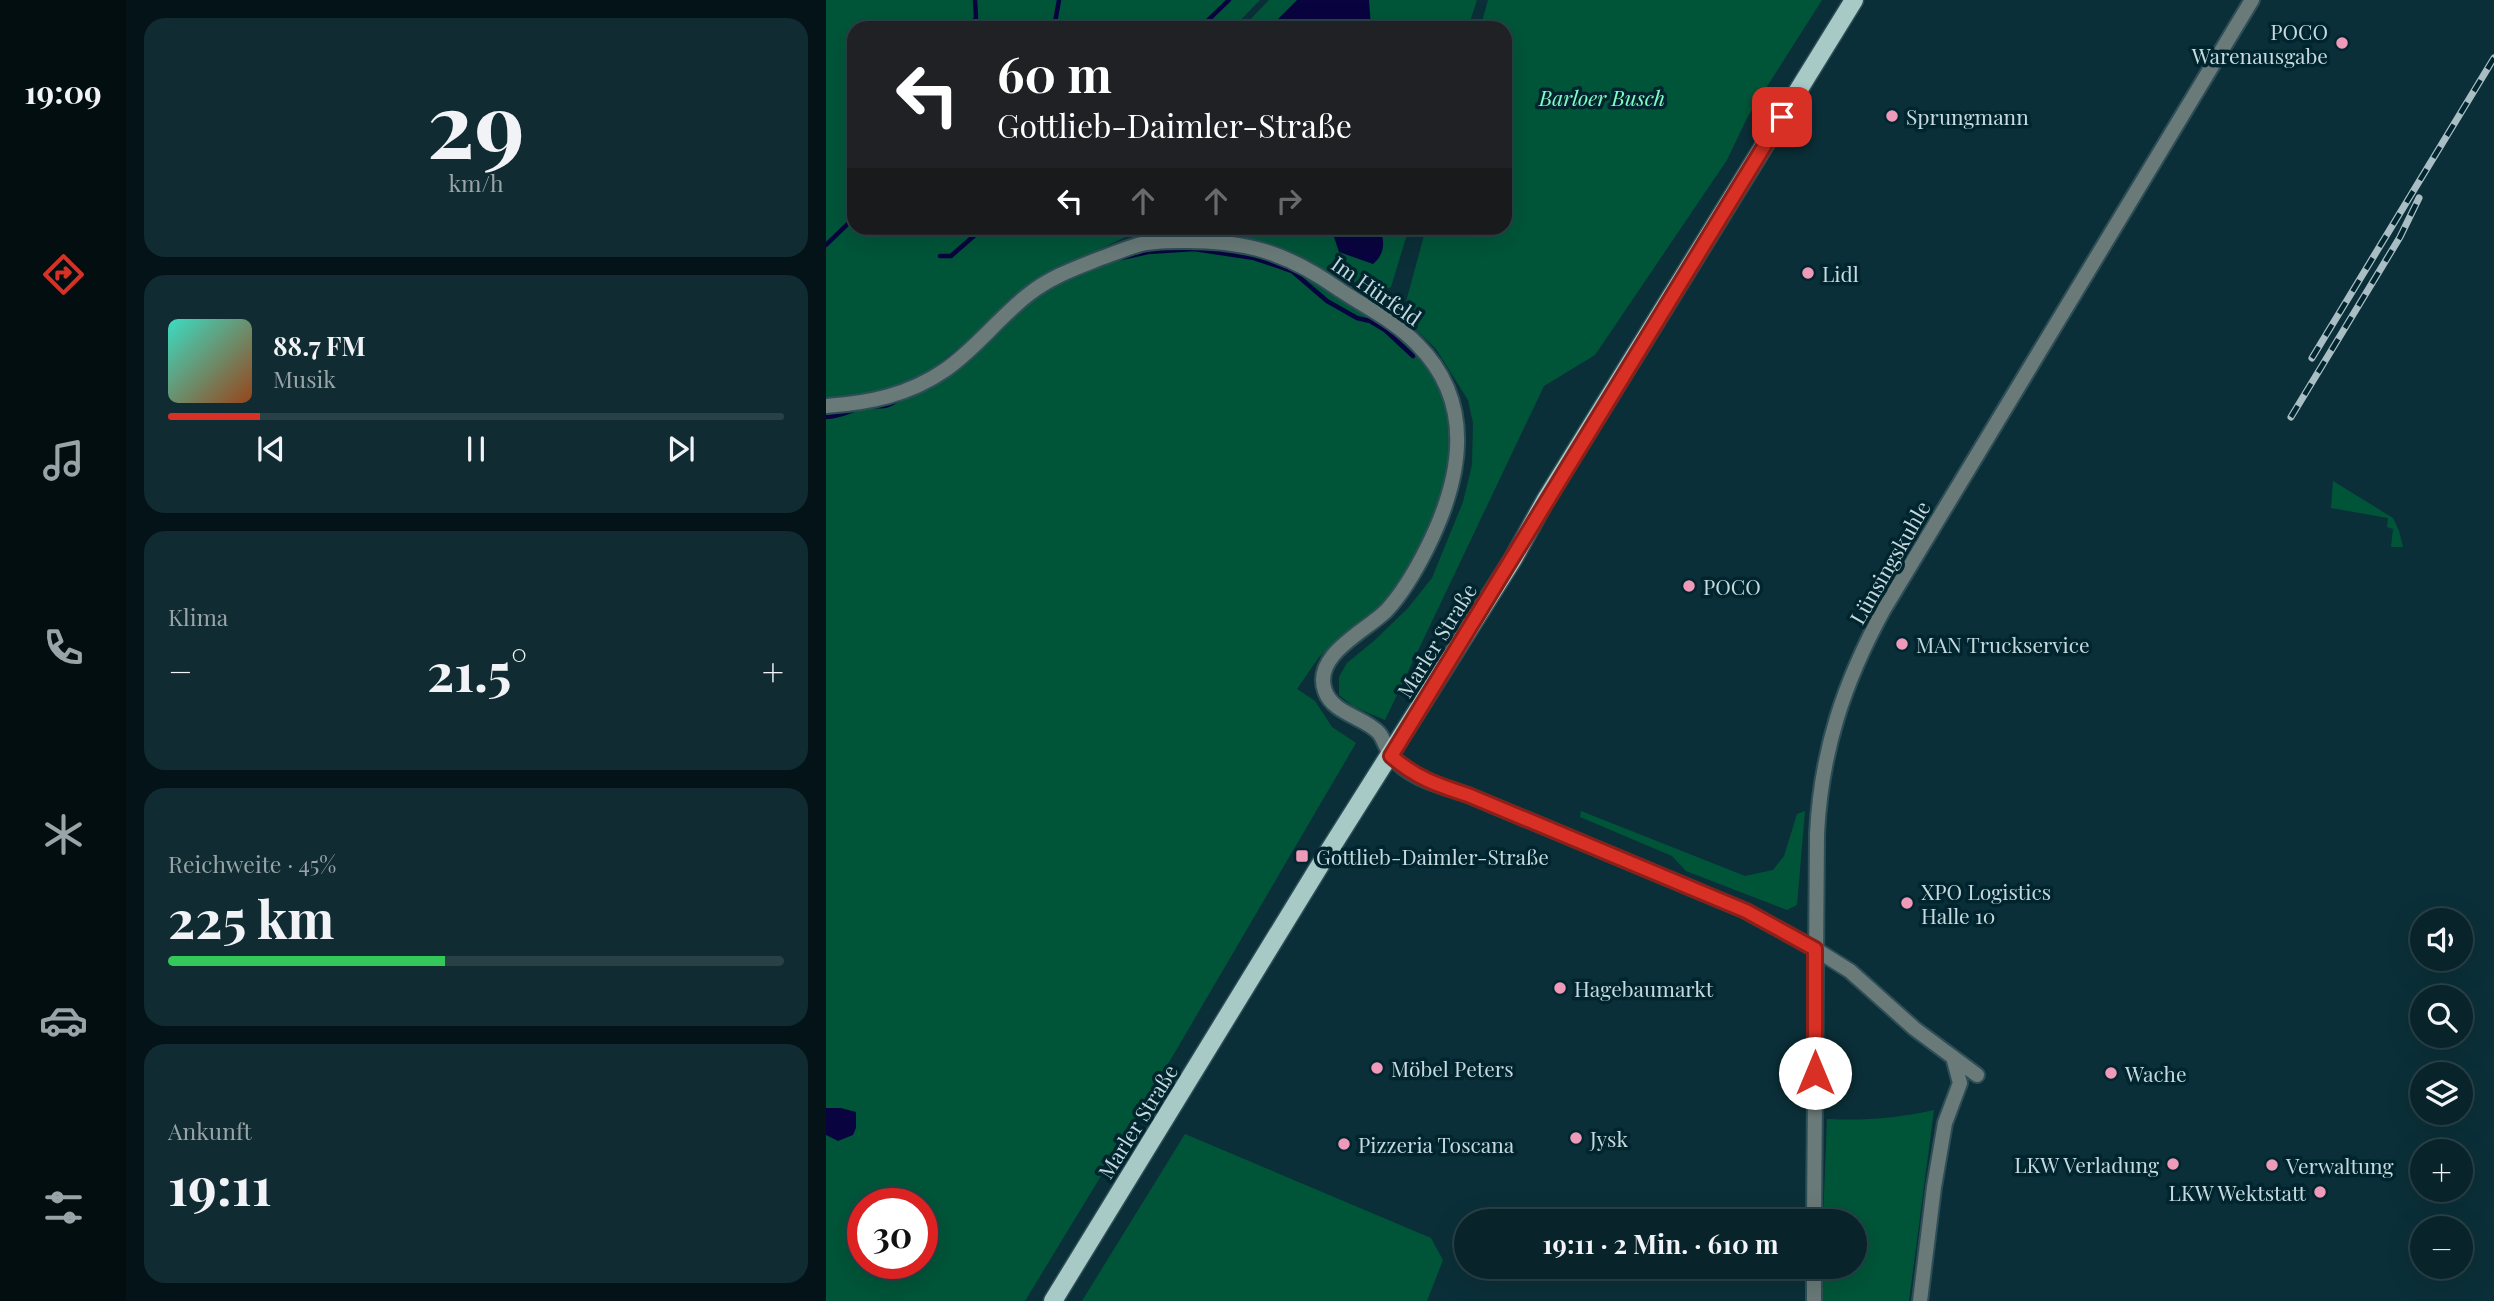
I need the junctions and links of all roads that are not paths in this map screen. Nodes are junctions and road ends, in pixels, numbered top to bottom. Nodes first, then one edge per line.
1 (1854, 0) edge
2 (2252, 0) edge
3 (826, 406) edge
4 (1391, 756) junction
5 (1815, 949) junction
6 (1953, 1057) junction
7 (1977, 1074) dead end
8 (1814, 1209) edge
9 (1814, 1279) edge
10 (1053, 1301) edge
11 (1814, 1301) edge
12 (1920, 1301) edge

1 - 4 main road, Marler Straße
2 - 5 street, Lünsingskuhle
3 - 4 street, Im Hürfeld
4 - 5 street
4 - 10 main road, Marler Straße
5 - 6 street
5 - 8 street, Lünsingskuhle
6 - 7 street
6 - 12 street
9 - 11 street

